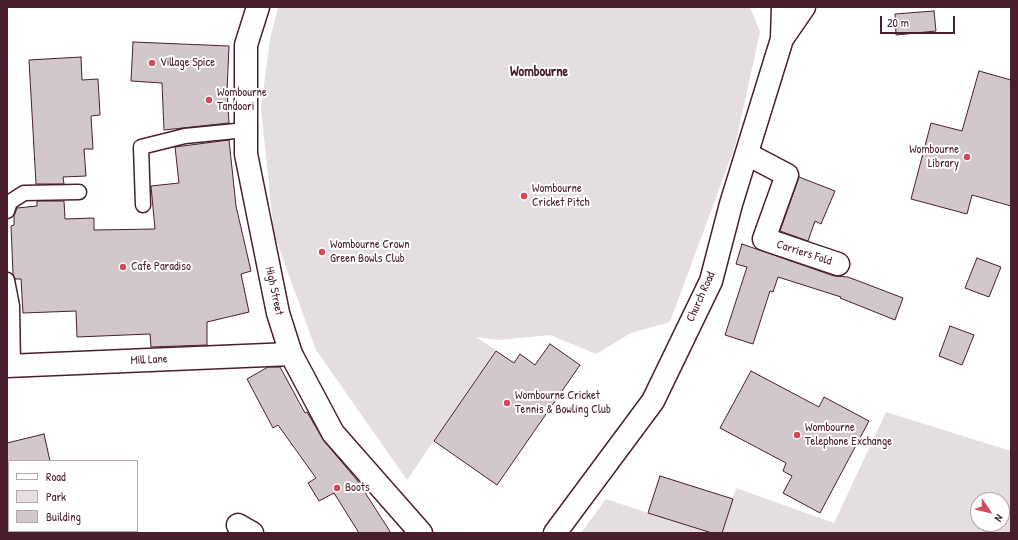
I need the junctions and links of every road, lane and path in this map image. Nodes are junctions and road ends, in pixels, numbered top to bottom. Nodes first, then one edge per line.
1 (258, 7) edge
2 (783, 7) edge
3 (804, 7) edge
4 (782, 39) junction
5 (246, 130) junction
6 (747, 154) junction
7 (79, 192) dead end
8 (143, 205) dead end
9 (7, 211) edge
10 (838, 264) dead end
11 (7, 280) edge
12 (291, 354) junction
13 (10, 366) edge
14 (560, 526) edge
15 (414, 531) edge
16 (549, 533) edge

1 - 5 street, High Street
2 - 4 street, Church Road
3 - 4 street
4 - 6 street, Church Road
5 - 8 lane
5 - 12 street, High Street
6 - 10 street, Carriers Fold
6 - 14 street, Church Road
7 - 9 lane
11 - 13 lane
12 - 13 street, Mill Lane
12 - 15 street, High Street
14 - 16 street, Church Road

